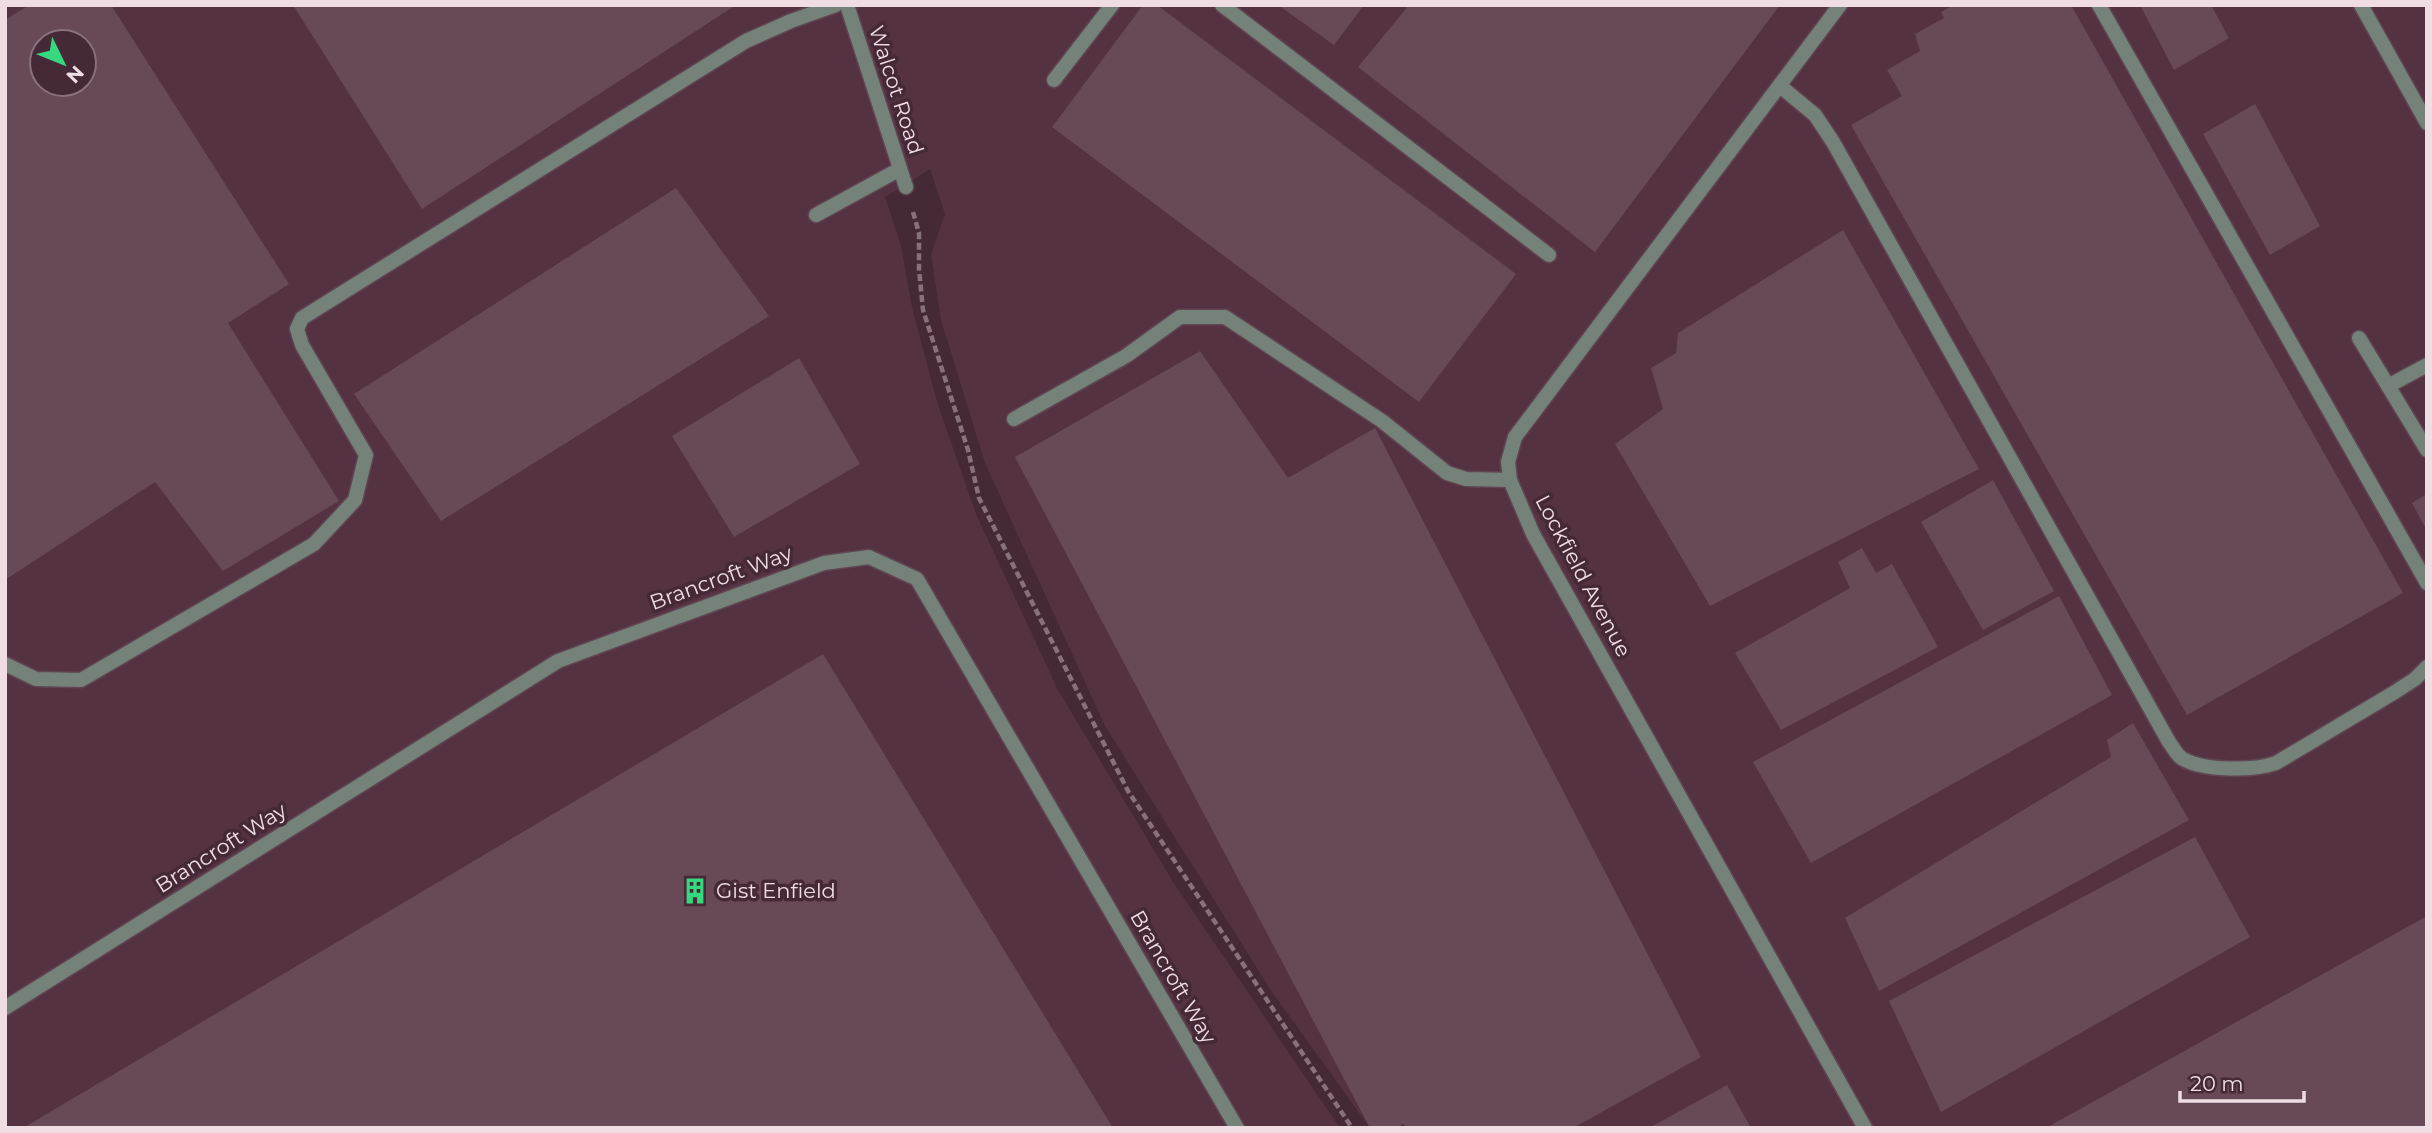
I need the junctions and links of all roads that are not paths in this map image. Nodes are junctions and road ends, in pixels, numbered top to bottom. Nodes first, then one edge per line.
1 (836, 5) edge
2 (847, 5) edge
3 (1112, 5) edge
4 (1222, 5) edge
5 (1840, 5) edge
6 (2099, 5) edge
7 (2361, 5) edge
8 (1054, 80) dead end
9 (1780, 86) junction
10 (2427, 123) edge
11 (900, 169) junction
12 (906, 187) road end
13 (816, 215) dead end
14 (1549, 255) dead end
15 (2359, 338) dead end
16 (2427, 365) edge
17 (2388, 386) junction
18 (1014, 419) dead end
19 (2427, 450) edge
20 (1510, 480) junction
21 (2427, 583) edge
22 (5, 664) edge
23 (2427, 667) edge
24 (5, 1008) edge
25 (1237, 1128) edge
26 (1865, 1128) edge

1 - 22 street
2 - 11 street, Walcot Road
3 - 8 street
4 - 14 street
5 - 9 street, Lockfield Avenue
6 - 21 street
7 - 10 street
9 - 20 street, Lockfield Avenue
9 - 23 street
11 - 12 street, Walcot Road
11 - 13 street
15 - 17 street
16 - 17 street
17 - 19 street
18 - 20 street
20 - 26 street, Lockfield Avenue
24 - 25 street, Brancroft Way

